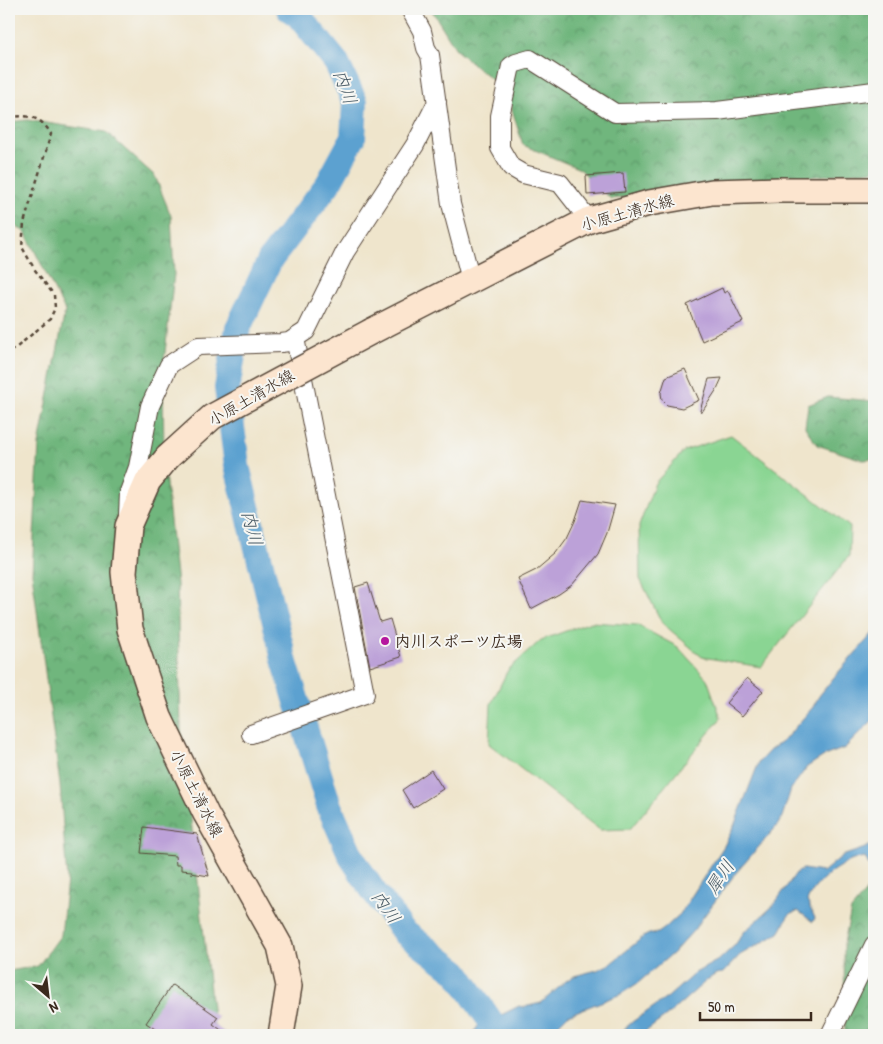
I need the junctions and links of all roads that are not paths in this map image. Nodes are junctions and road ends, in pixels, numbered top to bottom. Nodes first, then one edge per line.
1 (410, 9) edge
2 (874, 91) edge
3 (437, 102) junction
4 (874, 190) edge
5 (589, 220) junction
6 (471, 280) junction
7 (288, 341) junction
8 (128, 526) junction
9 (251, 734) dead end
10 (874, 945) edge
11 (281, 1035) edge
12 (830, 1035) edge

1 - 3 street
2 - 5 street
3 - 6 street
3 - 7 street
4 - 5 main road, 小原土清水線
5 - 6 main road, 小原土清水線
6 - 8 main road, 小原土清水線, bridge
7 - 8 street
7 - 9 street
8 - 11 main road, 小原土清水線
10 - 12 street

